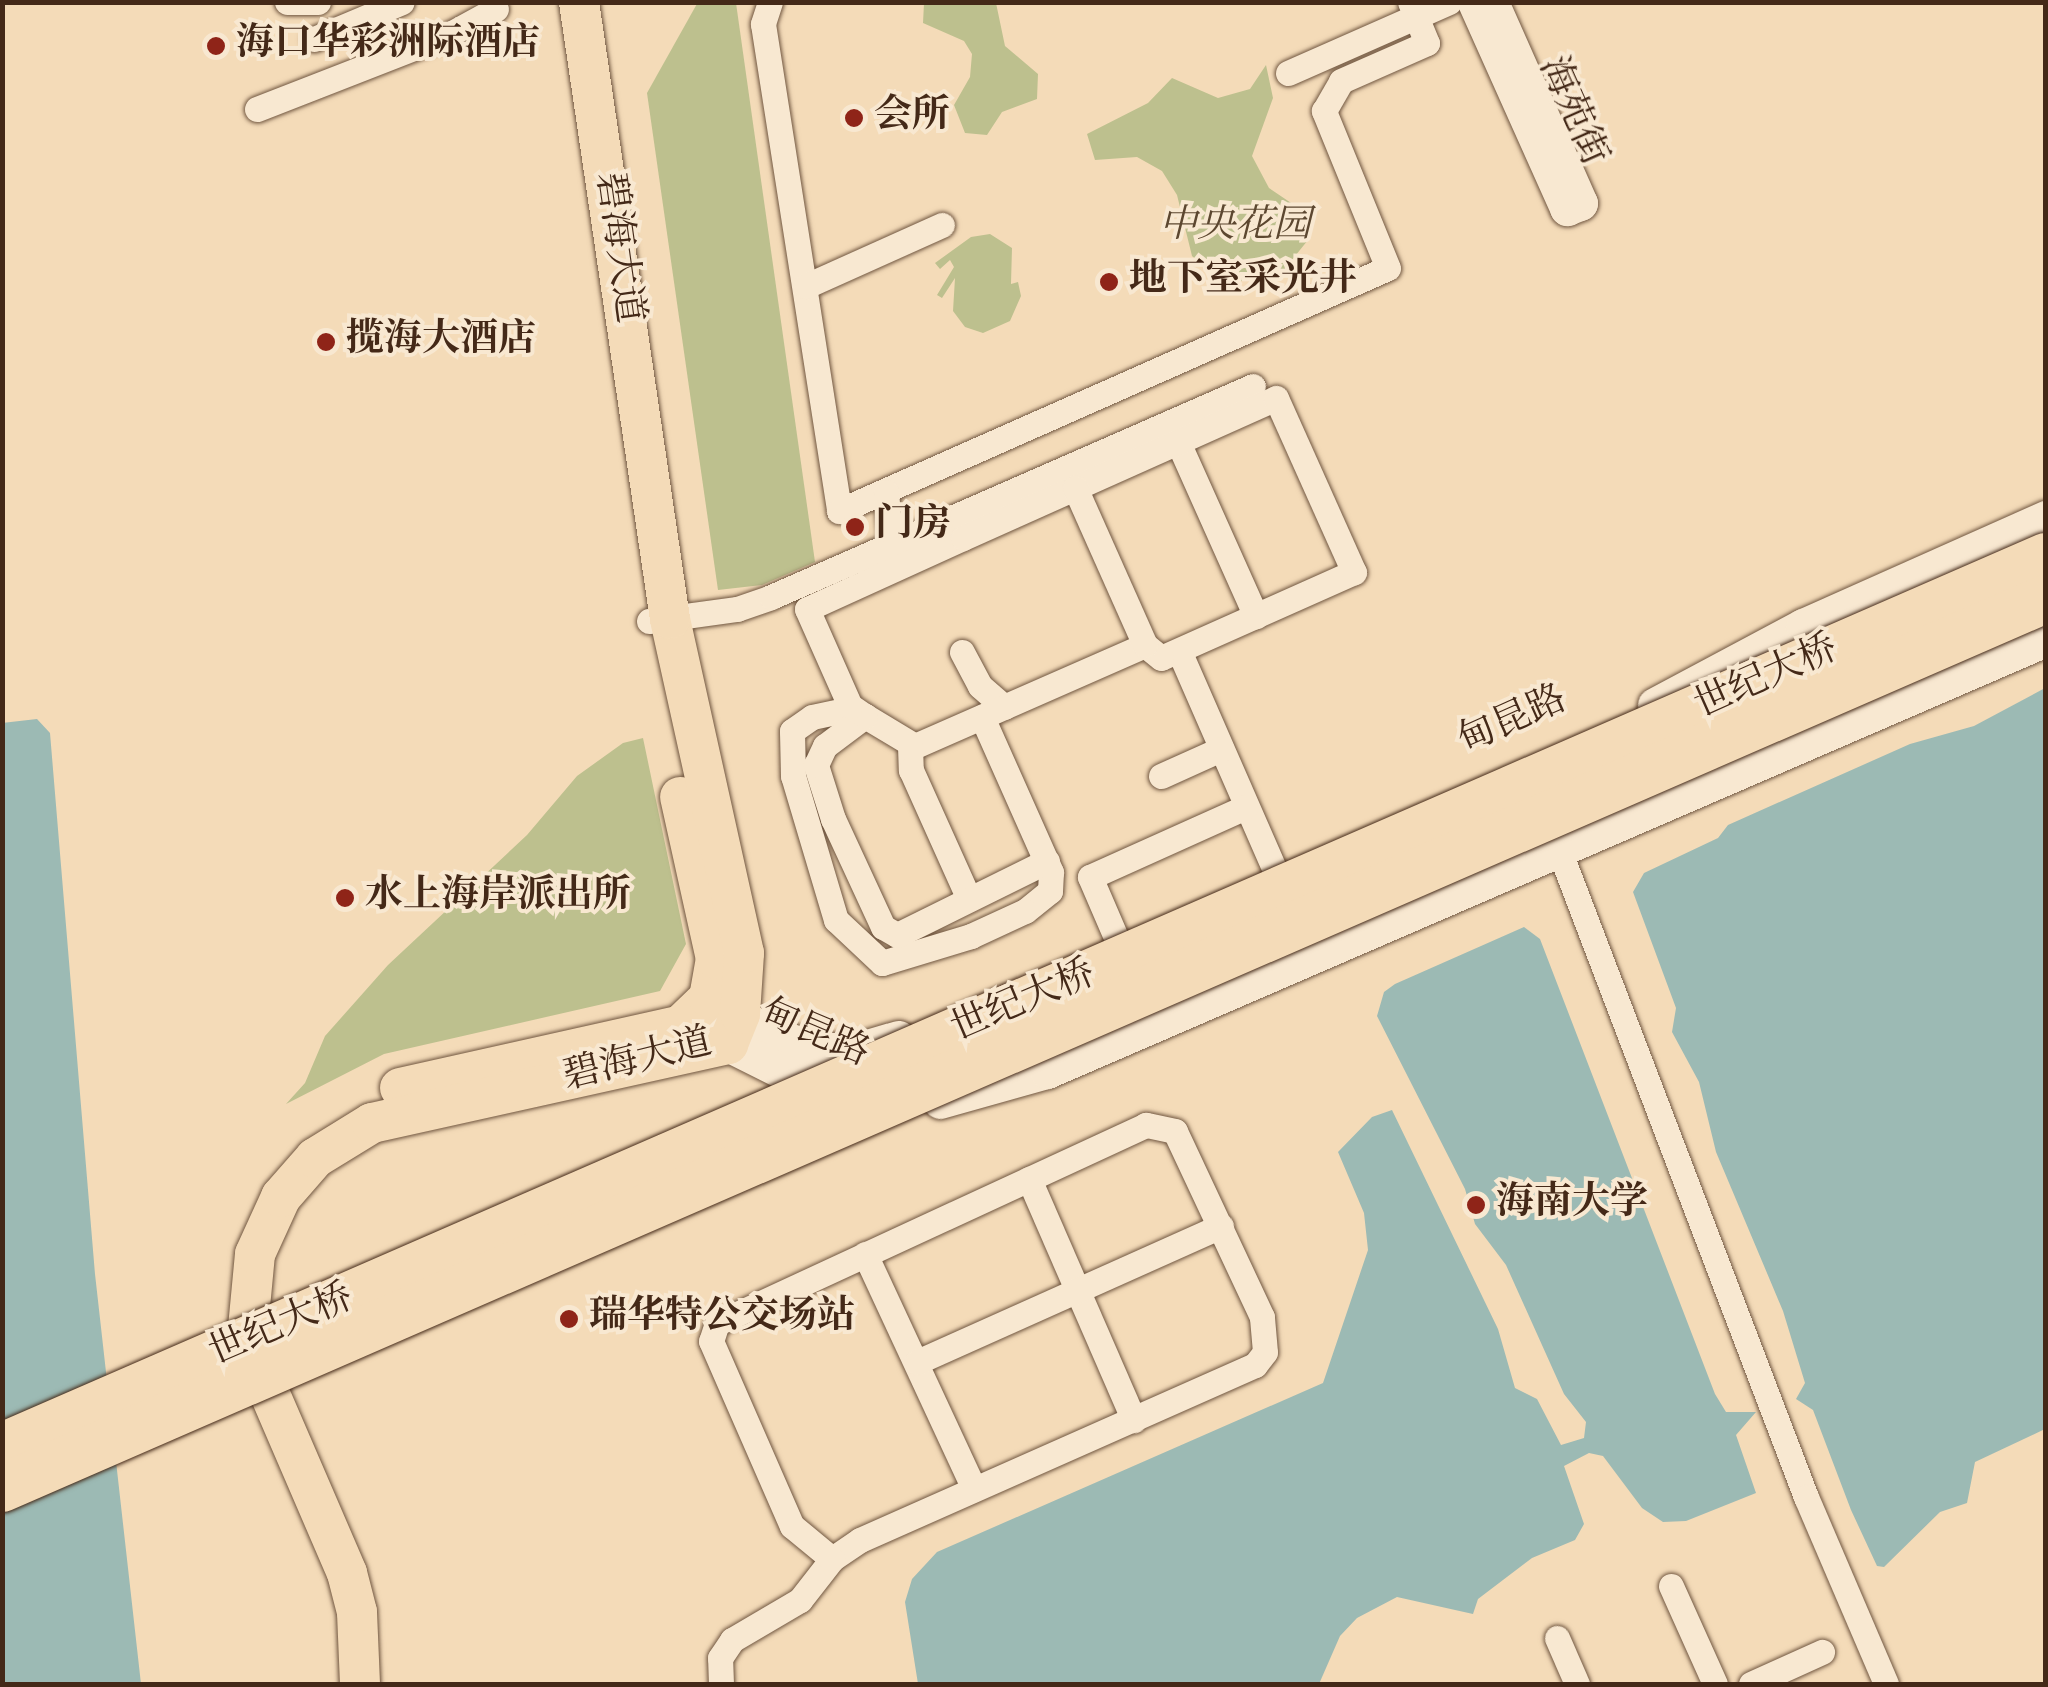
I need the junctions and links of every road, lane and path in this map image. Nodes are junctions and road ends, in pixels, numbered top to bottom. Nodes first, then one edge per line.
1 (287, 2) edge
2 (318, 2) edge
3 (402, 2) edge
4 (770, 2) edge
5 (1449, 2) edge
6 (1475, 2) edge
7 (1491, 2) edge
8 (496, 5) edge
9 (575, 7) edge
10 (1413, 10) edge
11 (314, 38) dead end
12 (1288, 74) dead end
13 (257, 109) dead end
14 (942, 225) dead end
15 (806, 286) junction
16 (1253, 386) dead end
17 (1178, 442) junction
18 (1075, 488) junction
19 (886, 492) junction
20 (2046, 518) edge
21 (891, 547) junction
22 (2046, 557) edge
23 (2046, 599) edge
24 (1256, 616) junction
25 (660, 620) junction
26 (2046, 639) edge
27 (1145, 645) junction
28 (962, 652) dead end
29 (1180, 654) junction
30 (993, 712) junction
31 (865, 716) junction
32 (910, 746) junction
33 (1221, 748) junction
34 (1498, 775) junction
35 (1160, 776) dead end
36 (1246, 806) junction
37 (1546, 852) junction
38 (1046, 861) junction
39 (1276, 873) junction
40 (969, 898) junction
41 (1118, 942) junction
42 (1010, 989) junction
43 (725, 1018) junction
44 (1047, 1071) junction
45 (1029, 1179) junction
46 (1221, 1226) junction
47 (865, 1254) junction
48 (1077, 1290) junction
49 (916, 1362) junction
50 (1134, 1420) junction
51 (2, 1446) edge
52 (2, 1488) edge
53 (974, 1489) junction
54 (832, 1559) junction
55 (1671, 1586) dead end
56 (1556, 1638) dead end
57 (1822, 1652) dead end
58 (335, 1684) edge
59 (360, 1684) edge
60 (721, 1684) edge
61 (1578, 1684) edge
62 (1715, 1684) edge
63 (1751, 1684) edge
64 (1886, 1684) edge

1 - 2 street
3 - 11 street
4 - 15 street
5 - 10 street
6 - 7 street, 海苑街
8 - 13 street
9 - 25 main road, 碧海大道
10 - 12 street
10 - 19 street
14 - 15 street
15 - 19 street
16 - 21 street
17 - 18 street
17 - 24 street
17 - 24 street
18 - 27 street
18 - 31 street
19 - 21 street
20 - 34 street, 甸昆路
21 - 25 street
22 - 51 highway, 世纪大桥, bridge
23 - 52 highway, 世纪大桥, bridge
24 - 29 street
25 - 43 main road, 碧海大道
26 - 37 street, 甸昆路
27 - 29 street
27 - 30 street
28 - 30 street
29 - 33 street
30 - 32 street
30 - 38 street
31 - 32 street
31 - 38 street
31 - 40 street
32 - 40 street
33 - 35 street
33 - 36 street
34 - 37 street
34 - 39 street, 甸昆路
36 - 39 street
36 - 41 street
37 - 44 street, 甸昆路
37 - 64 street
38 - 40 street
39 - 41 street, 甸昆路
41 - 42 street, 甸昆路
42 - 43 street, 甸昆路
42 - 44 street
43 - 44 street, 甸昆路
43 - 58 main road, 碧海大道
43 - 59 main road, 碧海大道
45 - 46 street
45 - 47 street
45 - 48 street
46 - 48 street
46 - 50 street
47 - 49 street
47 - 54 street
48 - 49 street
48 - 50 street
49 - 53 street
50 - 53 street
53 - 54 street
54 - 60 street
55 - 62 street
56 - 61 street
57 - 63 street

